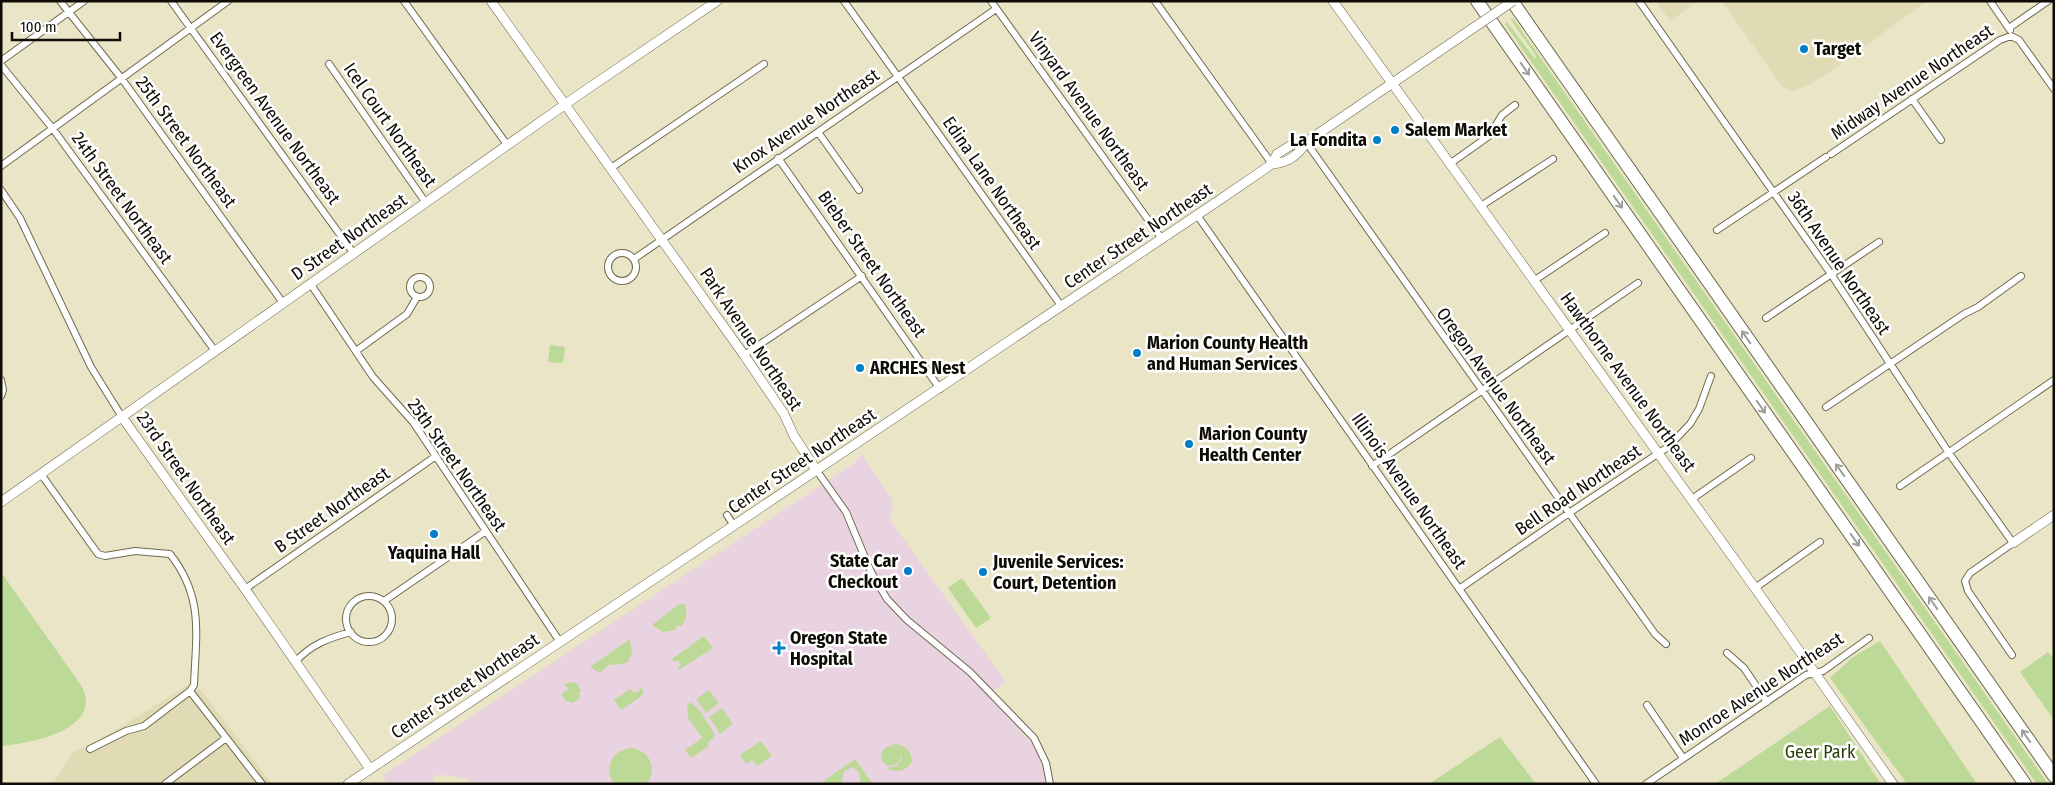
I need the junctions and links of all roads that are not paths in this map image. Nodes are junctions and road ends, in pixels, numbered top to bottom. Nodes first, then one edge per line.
1 (60, 1) edge
2 (84, 1) edge
3 (171, 1) edge
4 (228, 1) edge
5 (404, 1) edge
6 (492, 1) edge
7 (717, 1) edge
8 (844, 1) edge
9 (991, 1) edge
10 (1155, 1) edge
11 (1333, 1) edge
12 (1477, 1) edge
13 (1512, 1) edge
14 (1639, 1) edge
15 (1990, 1) edge
16 (2048, 1) edge
17 (996, 8) junction
18 (69, 12) junction
19 (191, 28) junction
20 (2009, 28) junction
21 (2011, 36) junction
22 (1, 63) edge
23 (329, 64) dead end
24 (764, 64) dead end
25 (898, 77) junction
26 (122, 79) junction
27 (1392, 82) junction
28 (2054, 90) edge
29 (1912, 99) junction
30 (565, 104) junction
31 (1515, 105) dead end
32 (53, 129) junction
33 (818, 132) junction
34 (1941, 140) dead end
35 (1306, 142) junction
36 (508, 146) junction
37 (778, 158) junction
38 (1553, 159) dead end
39 (1450, 163) junction
40 (1272, 164) junction
41 (1, 166) edge
42 (610, 168) junction
43 (1, 190) edge
44 (859, 190) dead end
45 (1773, 192) junction
46 (426, 202) junction
47 (1481, 206) junction
48 (1197, 215) junction
49 (1717, 230) dead end
50 (1606, 233) dead end
51 (662, 239) junction
52 (1162, 239) junction
53 (1879, 242) dead end
54 (354, 254) junction
55 (634, 260) junction
56 (1831, 274) junction
57 (862, 276) junction
58 (2021, 276) dead end
59 (1535, 280) junction
60 (310, 283) junction
61 (1638, 283) dead end
62 (417, 297) dead end
63 (283, 303) junction
64 (1062, 307) junction
65 (1766, 318) dead end
66 (1570, 329) junction
67 (215, 351) junction
68 (356, 351) junction
69 (744, 355) junction
70 (1890, 364) junction
71 (1711, 376) dead end
72 (1, 380) edge
73 (2054, 380) edge
74 (940, 389) junction
75 (1481, 391) junction
76 (1, 396) edge
77 (1826, 407) dead end
78 (122, 417) junction
79 (1659, 454) junction
80 (1949, 454) junction
81 (436, 456) junction
82 (1751, 458) dead end
83 (1372, 466) junction
84 (817, 471) junction
85 (41, 474) junction
86 (1900, 486) dead end
87 (1692, 499) junction
88 (1, 502) edge
89 (1569, 512) junction
90 (727, 515) dead end
91 (2054, 515) edge
92 (734, 526) junction
93 (486, 531) junction
94 (1820, 542) dead end
95 (2012, 543) junction
96 (245, 588) junction
97 (1756, 588) junction
98 (1459, 589) junction
99 (384, 601) junction
100 (351, 632) junction
101 (1869, 638) dead end
102 (560, 642) junction
103 (1666, 644) dead end
104 (1727, 653) dead end
105 (2012, 655) dead end
106 (296, 661) junction
107 (1815, 672) junction
108 (190, 691) junction
109 (1767, 702) junction
110 (1647, 705) dead end
111 (226, 738) junction
112 (90, 749) dead end
113 (1683, 758) junction
114 (370, 769) junction
115 (2054, 776) edge
116 (165, 784) edge
117 (262, 784) edge
118 (348, 784) edge
119 (1050, 784) edge
120 (1596, 784) edge
121 (1646, 784) edge
122 (1893, 784) edge
123 (2025, 784) edge

1 - 18 street, 25th Street Northeast
2 - 18 street
3 - 19 street, Evergreen Avenue Northeast
4 - 19 street
5 - 36 street
6 - 30 main road, Park Avenue Northeast
7 - 30 main road, D Street Northeast
8 - 25 street, Edina Lane Northeast
9 - 17 street, Vinyard Avenue Northeast
10 - 40 street
11 - 27 main road, Hawthorne Avenue Northeast
12 -> 123 highway
13 - 27 main road, Center Street Northeast, bridge
115 -> 13 highway
14 - 45 street, 36th Avenue Northeast
15 - 20 street
16 - 20 street
17 - 25 street, Knox Avenue Northeast
17 - 52 street, Vinyard Avenue Northeast
18 - 22 street
18 - 26 street, 25th Street Northeast
19 - 26 street
19 - 54 street, Evergreen Avenue Northeast
20 - 21 street
21 - 28 street
21 - 29 street, Midway Avenue Northeast
22 - 32 street, 24th Street Northeast
23 - 46 street, Icel Court Northeast
24 - 42 street
25 - 33 street, Knox Avenue Northeast
25 - 64 street, Edina Lane Northeast
26 - 32 street
26 - 63 street, 25th Street Northeast
27 - 35 main road, Center Street Northeast
27 - 39 main road, Hawthorne Avenue Northeast
29 - 34 street
29 - 45 street, Midway Avenue Northeast
30 - 36 main road, D Street Northeast
30 - 42 main road, Park Avenue Northeast
31 - 39 street
32 - 41 street
32 - 67 street, 24th Street Northeast
33 - 37 street, Knox Avenue Northeast
33 - 44 street
35 - 40 main road, Center Street Northeast
35 - 75 street, Oregon Avenue Northeast
36 - 46 main road, D Street Northeast
37 - 51 street, Knox Avenue Northeast
37 - 57 street, Bieber Street Northeast
38 - 47 street
39 - 47 main road, Hawthorne Avenue Northeast
40 - 48 main road, Center Street Northeast
42 - 51 main road, Park Avenue Northeast
43 - 78 street, 23rd Street Northeast
45 - 49 street, Midway Avenue Northeast
45 - 56 street, 36th Avenue Northeast
46 - 54 main road, D Street Northeast
47 - 59 main road, Hawthorne Avenue Northeast
48 - 52 main road, Center Street Northeast
48 - 83 street, Illinois Avenue Northeast
50 - 59 street
51 - 55 street, Knox Avenue Northeast
51 - 69 main road, Park Avenue Northeast
52 - 64 main road, Center Street Northeast
53 - 56 street
54 - 60 main road, D Street Northeast
55 - 55 street, Knox Avenue Northeast
56 - 65 street
56 - 70 street, 36th Avenue Northeast
57 - 69 street
57 - 74 street, Bieber Street Northeast
58 - 70 street
59 - 66 main road, Hawthorne Avenue Northeast
60 - 63 main road, D Street Northeast
60 - 68 street, 25th Street Northeast
61 - 66 street
62 - 68 street
63 - 67 main road, D Street Northeast
64 - 74 main road, Center Street Northeast
66 - 75 street
66 - 79 main road, Hawthorne Avenue Northeast
67 - 78 main road, D Street Northeast
68 - 81 street, 25th Street Northeast
69 - 84 main road, Park Avenue Northeast
70 - 77 street
70 - 80 street, 36th Avenue Northeast
71 - 79 street, Bell Road Northeast
72 - 76 street
73 - 80 street
74 - 84 main road, Center Street Northeast
75 - 83 street
75 - 89 street, Oregon Avenue Northeast
78 - 85 main road, D Street Northeast
78 - 96 main road, 23rd Street Northeast
79 - 87 main road, Hawthorne Avenue Northeast
79 - 89 street, Bell Road Northeast
80 - 86 street
80 - 95 street, 36th Avenue Northeast
81 - 93 street, 25th Street Northeast
81 - 96 street, B Street Northeast
82 - 87 street
83 - 98 street, Illinois Avenue Northeast
84 - 92 main road, Center Street Northeast
84 - 119 street, Park Avenue Northeast
85 - 88 main road, D Street Northeast
85 - 108 street
87 - 97 main road, Hawthorne Avenue Northeast
89 - 98 street, Bell Road Northeast
89 - 103 street, Oregon Avenue Northeast
90 - 92 street
91 - 95 main road
92 - 102 main road, Center Street Northeast
93 - 99 street
93 - 102 street, 25th Street Northeast
94 - 97 street
95 - 105 street
96 - 106 main road, 23rd Street Northeast
97 - 107 main road, Hawthorne Avenue Northeast
98 - 120 street, Illinois Avenue Northeast
99 - 100 street
99 - 100 street
100 - 106 street
101 - 107 street, Monroe Avenue Northeast
102 - 114 main road, Center Street Northeast
104 - 109 street
106 - 114 main road, 23rd Street Northeast
107 - 109 street, Monroe Avenue Northeast
107 - 122 main road, Hawthorne Avenue Northeast
108 - 111 street
108 - 112 street
109 - 113 street, Monroe Avenue Northeast
110 - 113 street
111 - 116 street
111 - 117 street
113 - 121 street, Monroe Avenue Northeast
114 - 118 main road, Center Street Northeast

